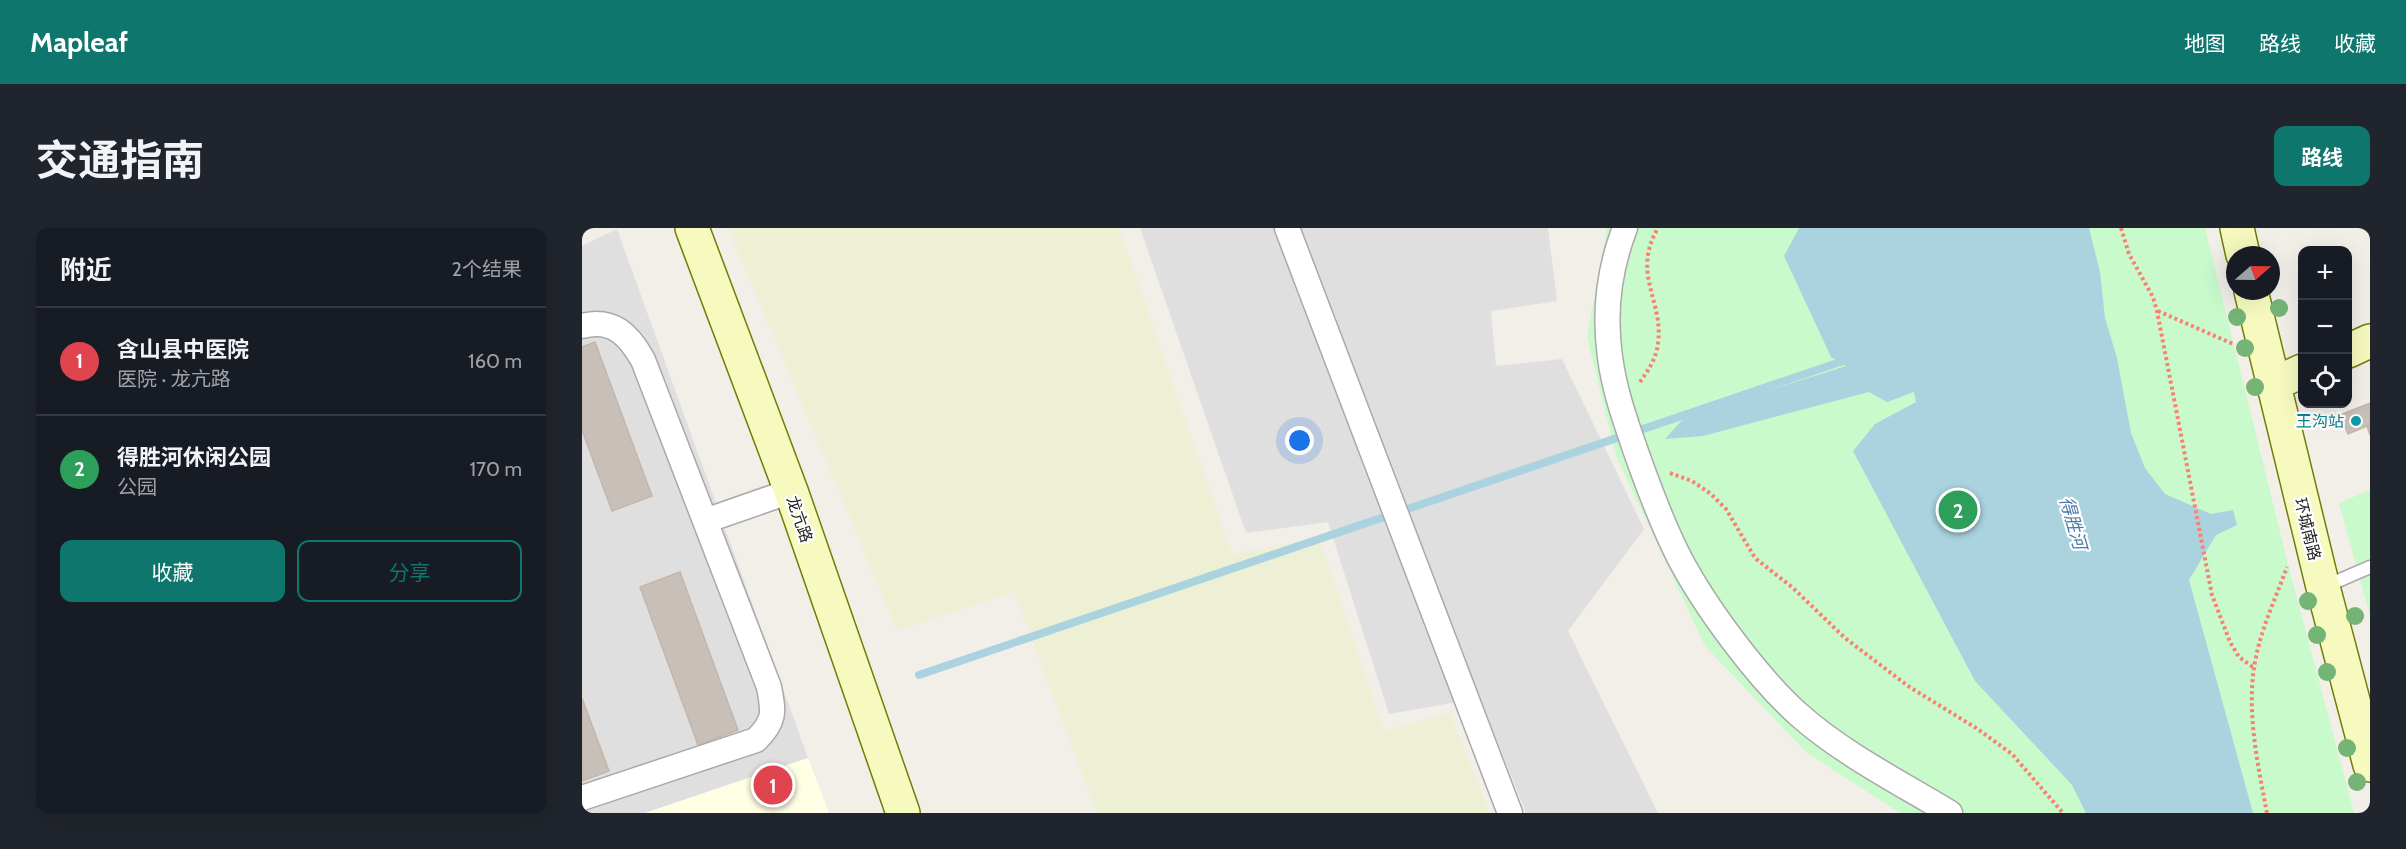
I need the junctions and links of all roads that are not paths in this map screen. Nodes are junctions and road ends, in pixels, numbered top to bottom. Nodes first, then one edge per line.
1 (692, 228) edge
2 (1287, 228) edge
3 (1625, 228) edge
4 (2237, 228) edge
5 (2241, 246) edge
6 (2253, 300) edge
7 (582, 326) edge
8 (2370, 341) edge
9 (2352, 349) edge
10 (2298, 373) edge
11 (2272, 385) junction
12 (790, 491) junction
13 (705, 520) junction
14 (2370, 567) edge
15 (2323, 587) junction
16 (2370, 765) edge
17 (582, 798) edge
18 (903, 813) edge
19 (1510, 813) edge
20 (1950, 813) edge

1 - 12 street, 龙亢路
2 - 19 street
3 - 20 street
4 - 5 street
6 - 11 street, 环城南路
7 - 13 street
8 - 9 street
10 - 11 street
11 - 15 street, 环城南路
12 - 13 street
12 - 18 street, 龙亢路
13 - 17 street
14 - 15 lane
15 - 16 street, 环城南路

